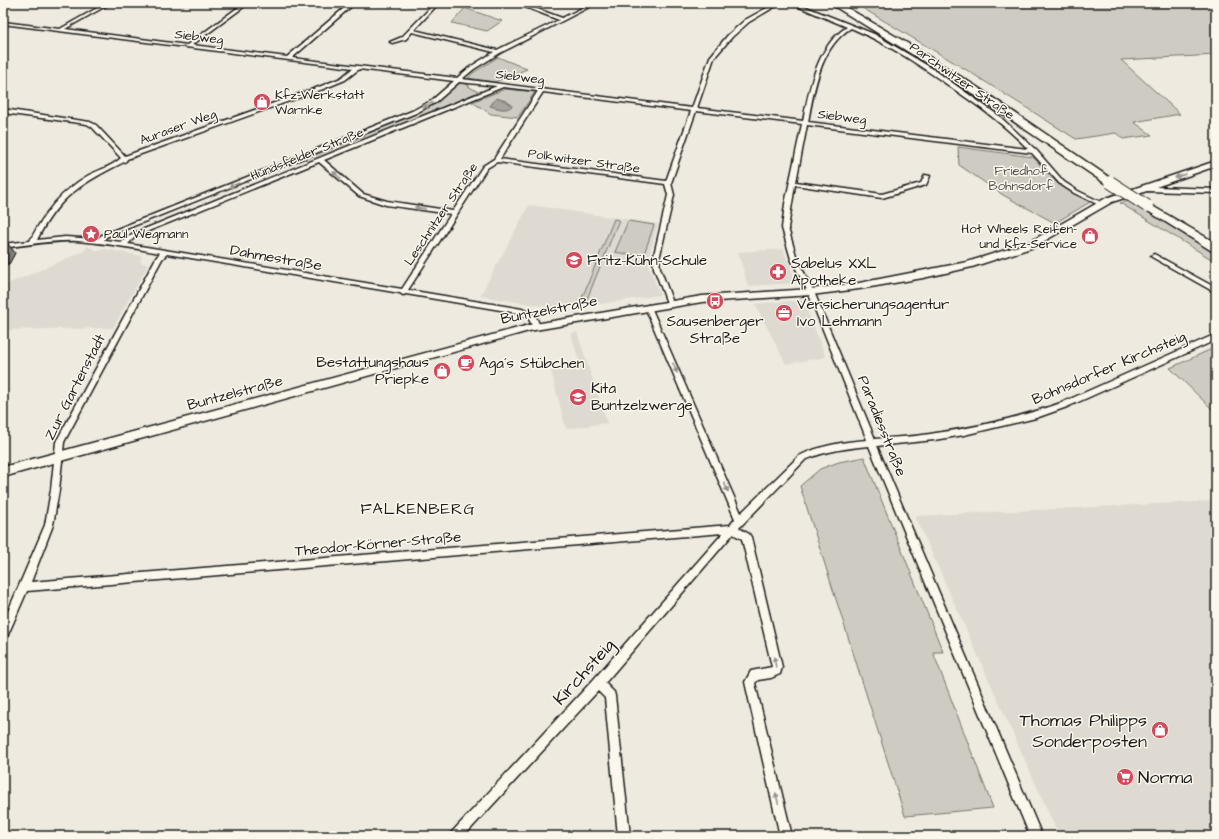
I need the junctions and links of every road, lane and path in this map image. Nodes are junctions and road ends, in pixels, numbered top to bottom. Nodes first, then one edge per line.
1 (109, 3) edge
2 (247, 3) edge
3 (352, 3) edge
4 (437, 3) edge
5 (517, 3) edge
6 (595, 3) edge
7 (779, 3) edge
8 (792, 3) edge
9 (833, 3) edge
10 (844, 3) edge
11 (561, 19) junction
12 (3, 23) edge
13 (851, 26) junction
14 (61, 30) junction
15 (411, 30) junction
16 (392, 42) dead end
17 (188, 46) junction
18 (498, 52) junction
19 (288, 59) junction
20 (358, 67) junction
21 (458, 80) junction
22 (501, 86) junction
23 (541, 91) junction
24 (694, 110) junction
25 (3, 111) edge
26 (805, 124) junction
27 (1035, 152) junction
28 (124, 158) junction
29 (320, 160) junction
30 (496, 160) junction
31 (1216, 163) edge
32 (927, 176) dead end
33 (1114, 180) junction
34 (668, 183) junction
35 (793, 183) junction
36 (1144, 189) junction
37 (1216, 191) edge
38 (1101, 204) junction
39 (1151, 204) junction
40 (454, 213) junction
41 (1216, 240) edge
42 (99, 241) junction
43 (32, 243) junction
44 (123, 245) junction
45 (3, 246) edge
46 (1216, 248) edge
47 (165, 252) junction
48 (1154, 256) dead end
49 (1216, 291) edge
50 (402, 292) junction
51 (811, 292) junction
52 (670, 303) junction
53 (648, 307) junction
54 (536, 326) junction
55 (1216, 337) edge
56 (872, 443) junction
57 (58, 457) junction
58 (3, 472) edge
59 (740, 520) junction
60 (734, 529) junction
61 (24, 587) junction
62 (3, 634) edge
63 (598, 683) junction
64 (456, 836) edge
65 (624, 836) edge
66 (786, 836) edge
67 (1036, 836) edge

1 - 14 street
2 - 17 street
3 - 19 street
4 - 15 street
5 - 11 street
6 - 11 street, Hundsfelder Straße
7 - 24 street
8 - 13 street, Parchwitzer Straße
9 - 33 highway
10 - 33 highway
11 - 18 street, Hundsfelder Straße
12 - 14 street, Siebweg
13 - 26 street, Paradiesstraße
13 - 27 street, Parchwitzer Straße
14 - 17 street, Siebweg
15 - 16 street
15 - 18 street
17 - 19 street, Siebweg
18 - 21 street, Hundsfelder Straße
19 - 20 street, Siebweg
20 - 21 street, Siebweg
20 - 28 street, Auraser Weg
21 - 22 street, Siebweg
21 -> 42 street, Hundsfelder Straße
22 - 23 street, Siebweg
22 - 29 street, Hundsfelder Straße
23 - 24 street, Siebweg
23 - 30 street, Leschnitzer Straße
24 - 26 street, Siebweg
24 - 34 street
25 - 28 street
26 - 27 street, Siebweg
26 - 35 street, Paradiesstraße
27 - 38 street, Parchwitzer Straße
28 - 43 street, Auraser Weg
40 -> 29 street
29 - 44 street, Hundsfelder Straße
30 - 34 street, Polkwitzer Straße
30 - 40 street, Leschnitzer Straße
31 -> 36 street
32 - 35 street
33 - 39 highway, bridge
34 - 52 street
35 - 51 street, Paradiesstraße
36 - 37 street
36 - 38 street, Buntzelstraße
38 - 51 street, Buntzelstraße
39 - 41 highway
39 - 46 highway
40 - 50 street, Leschnitzer Straße
42 - 43 street, Dahmestraße
42 - 44 street, Dahmestraße
43 - 45 street, Dahmestraße
44 - 47 street, Dahmestraße
47 - 50 street, Dahmestraße
47 - 57 street, Zur Gartenstadt
48 - 49 street
50 - 54 street, Dahmestraße
51 - 52 street, Buntzelstraße
51 - 56 street, Paradiesstraße
52 - 53 street, Buntzelstraße
53 - 54 street, Buntzelstraße
53 -> 59 street
54 - 57 street, Buntzelstraße
55 - 56 street, Bohnsdorfer Kirchsteig
56 - 59 street, Bohnsdorfer Kirchsteig
56 - 67 street, Paradiesstraße
57 - 58 street, Buntzelstraße
57 - 61 street, Zur Gartenstadt
59 - 60 street, Bohnsdorfer Kirchsteig
60 - 61 street, Theodor-Körner-Straße
60 - 63 street, Kirchsteig
66 -> 60 street
61 - 62 street, Zur Gartenstadt
63 - 64 street, Kirchsteig
63 - 65 street

